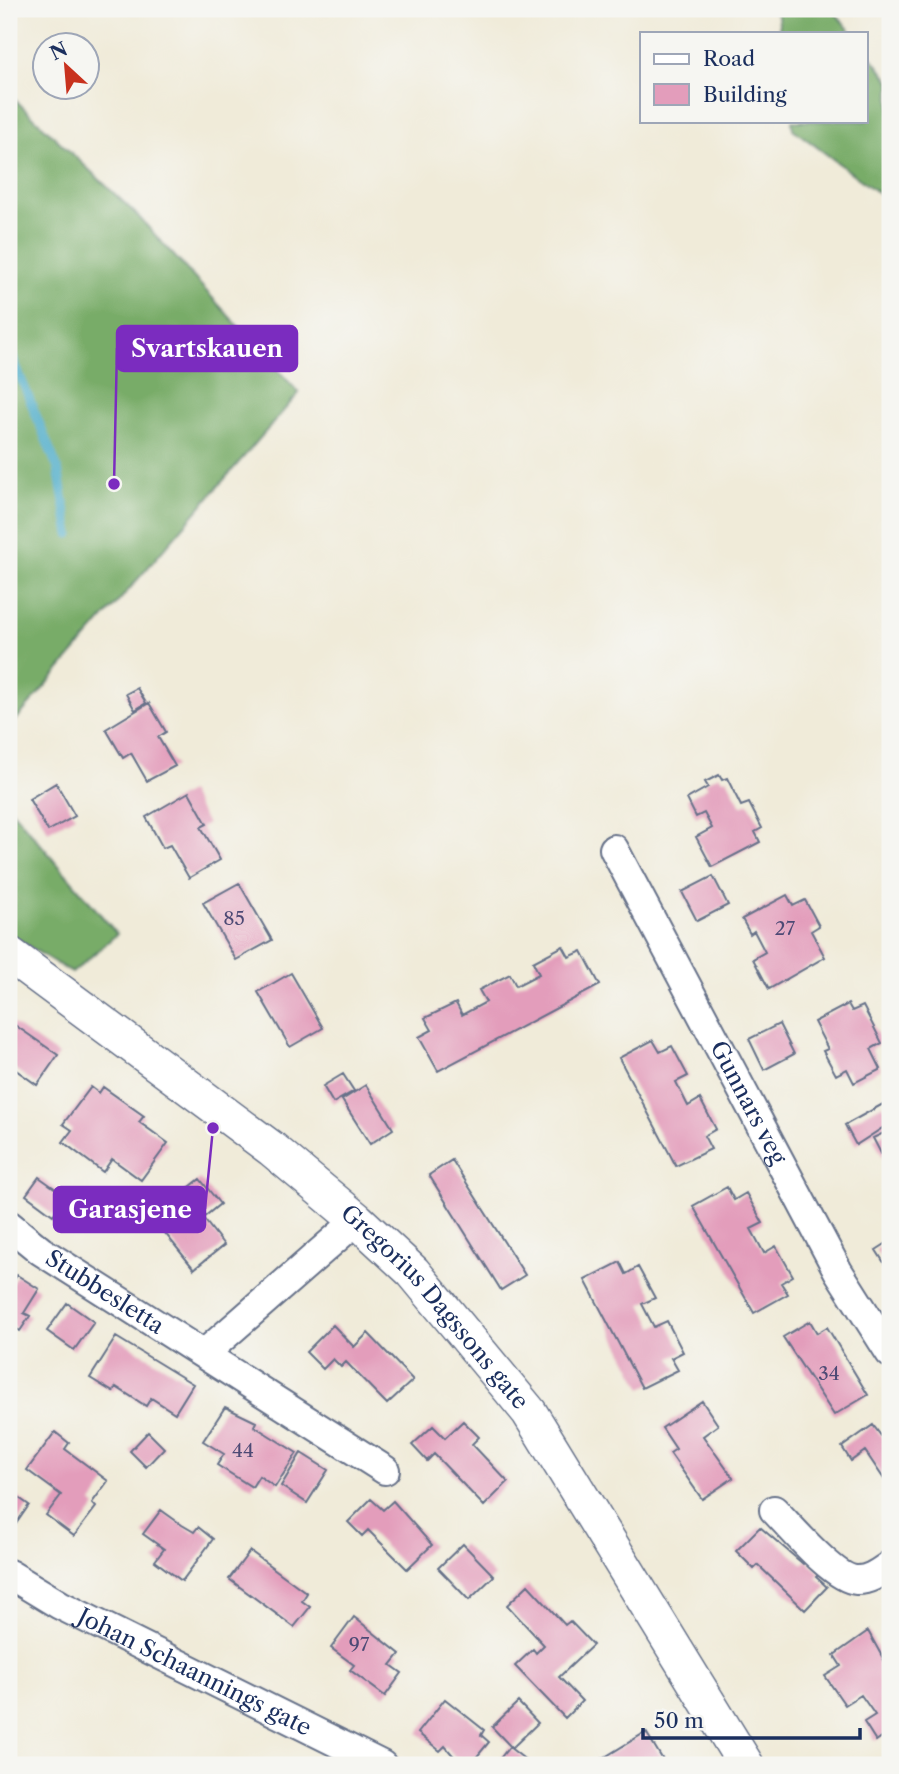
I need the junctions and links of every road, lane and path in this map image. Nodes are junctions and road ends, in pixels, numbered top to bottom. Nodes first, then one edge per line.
1 (614, 849) dead end
2 (9, 954) edge
3 (357, 1220) junction
4 (9, 1225) edge
5 (205, 1353) junction
6 (890, 1353) edge
7 (385, 1470) dead end
8 (774, 1510) dead end
9 (890, 1565) edge
10 (9, 1574) edge
11 (382, 1765) edge
12 (746, 1765) edge

1 - 6 street, Gunnars veg
2 - 3 street, Gregorius Dagssons gate
3 - 5 street
3 - 12 street, Gregorius Dagssons gate
4 - 5 street, Stubbesletta
5 - 7 street, Stubbesletta
8 - 9 street
10 - 11 street, Johan Schaannings gate

